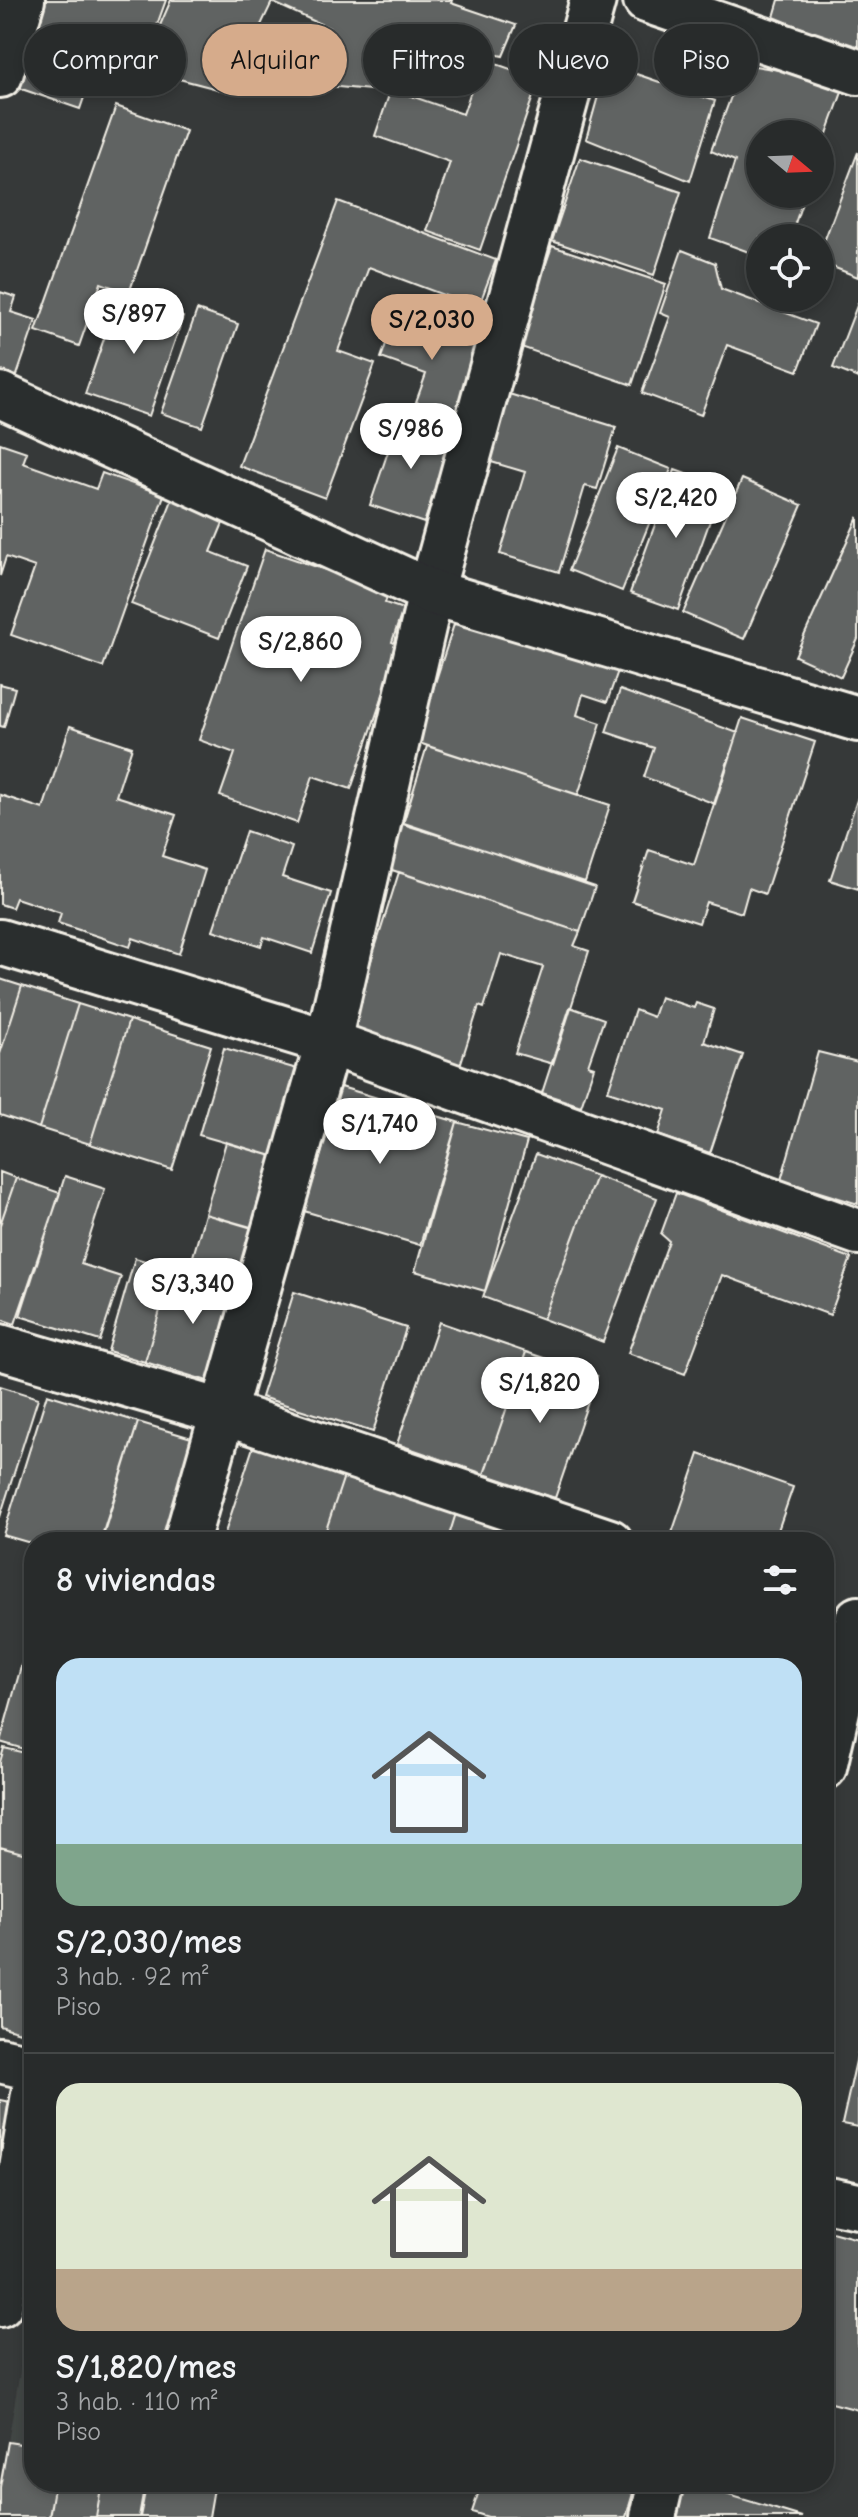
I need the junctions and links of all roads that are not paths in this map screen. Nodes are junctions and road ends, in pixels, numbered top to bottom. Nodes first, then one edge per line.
1 (22, 0) edge
2 (593, 0) edge
3 (646, 0) edge
4 (858, 72) edge
5 (0, 75) edge
6 (0, 395) edge
7 (431, 592) junction
8 (858, 719) edge
9 (0, 942) edge
10 (328, 1042) junction
11 (858, 1232) edge
12 (0, 1347) edge
13 (222, 1412) junction
14 (189, 1532) edge
15 (580, 1532) edge
16 (849, 1621) edge
17 (834, 1709) edge
18 (0, 2060) edge
19 (24, 2066) edge
20 (24, 2156) edge
21 (834, 2201) edge
22 (858, 2206) edge
23 (0, 2304) edge
24 (659, 2492) edge
25 (653, 2517) edge

1 - 5 street
2 - 7 street
3 - 4 street
6 - 7 street
7 - 8 street
7 - 10 street
9 - 10 street
10 - 11 street
10 - 13 street
12 - 13 street
13 - 14 street
13 - 15 street
16 - 17 street
18 - 19 street
20 - 23 street
21 - 22 street
24 - 25 street

